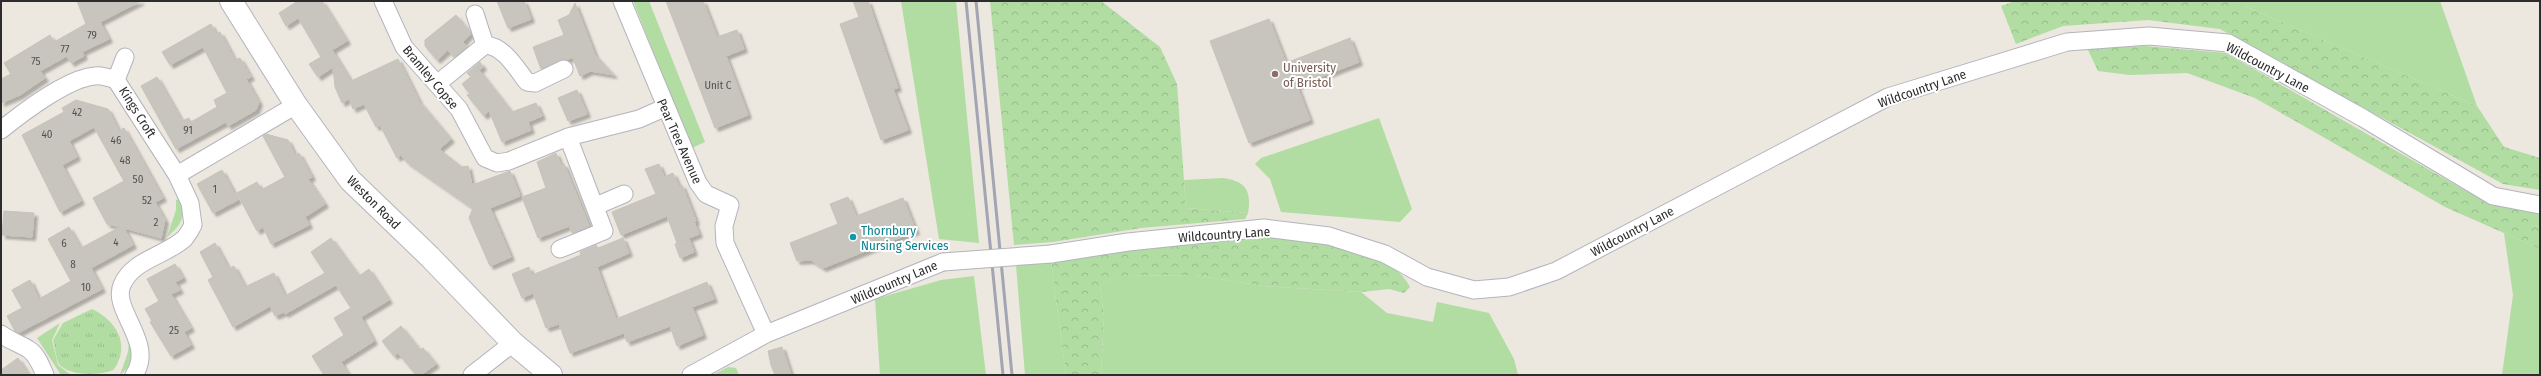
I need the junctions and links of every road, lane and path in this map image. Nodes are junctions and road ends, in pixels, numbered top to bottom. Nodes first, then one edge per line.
1 (231, 1) edge
2 (383, 1) edge
3 (622, 1) edge
4 (475, 14) dead end
5 (485, 45) junction
6 (125, 57) dead end
7 (564, 69) dead end
8 (116, 80) junction
9 (437, 84) junction
10 (296, 105) junction
11 (664, 108) junction
12 (1, 130) edge
13 (568, 137) junction
14 (177, 176) junction
15 (624, 194) dead end
16 (2540, 205) edge
17 (596, 206) junction
18 (560, 249) dead end
19 (1, 334) edge
20 (766, 334) junction
21 (513, 343) junction
22 (45, 375) edge
23 (134, 375) edge
24 (472, 375) edge
25 (551, 375) edge
26 (691, 375) edge

1 - 10 street, Weston Road
2 - 9 street, Bramley Copse
3 - 11 street, Pear Tree Avenue
4 - 5 street
5 - 7 street
5 - 9 street
6 - 8 street
8 - 12 street, Kings Croft
8 - 14 street, Kings Croft
9 - 13 street, Bramley Copse
10 - 14 street
10 - 21 street, Weston Road
11 - 13 street, Bramley Copse
11 - 20 street, Pear Tree Avenue
13 - 17 street
14 - 23 street, Kings Croft
15 - 17 street
16 - 20 street, Wildcountry Lane, bridge
17 - 18 street
19 - 22 street
20 - 26 street, Wildcountry Lane
21 - 24 street
21 - 25 street, Weston Road

